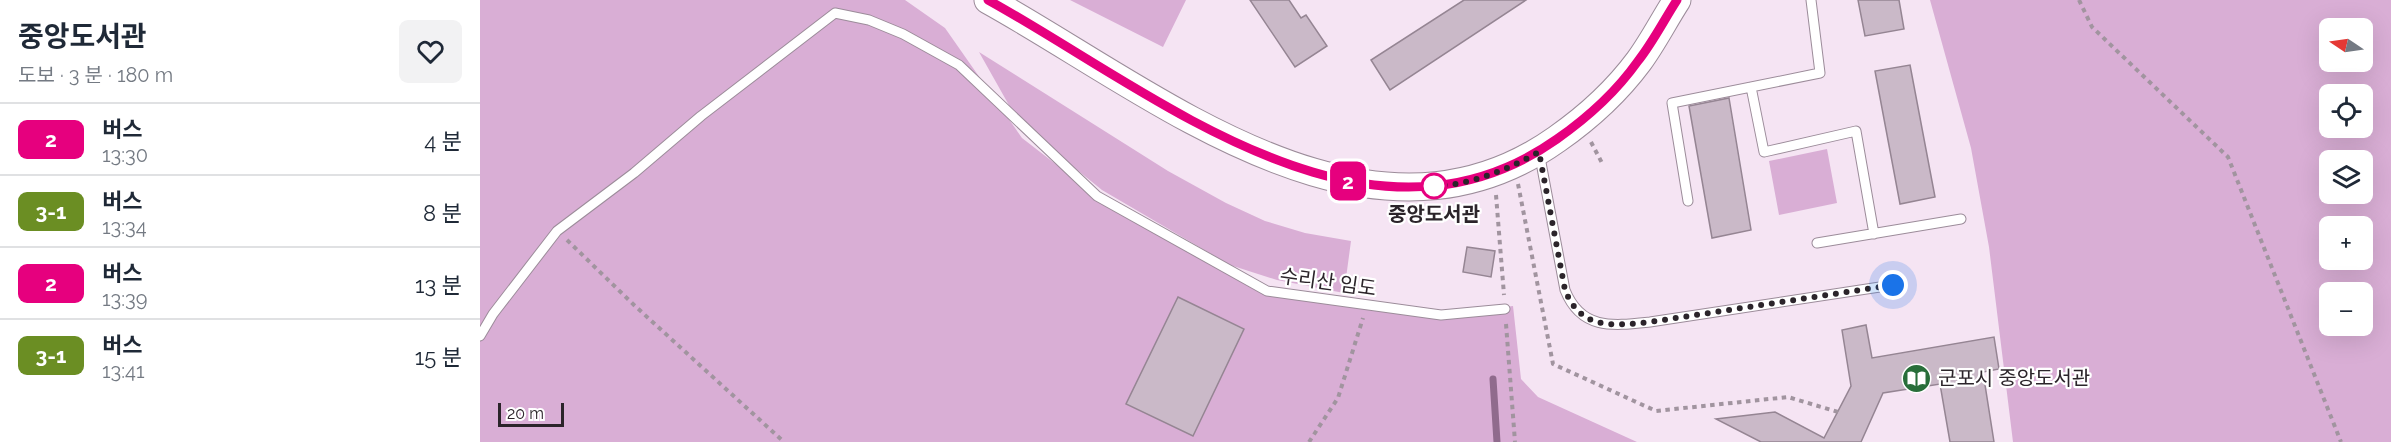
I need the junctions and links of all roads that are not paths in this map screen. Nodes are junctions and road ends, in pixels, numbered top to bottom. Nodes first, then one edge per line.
1 (988, 0) edge
2 (1677, 0) edge
3 (1811, 0) edge
4 (1751, 87) junction
5 (1539, 152) junction
6 (1688, 201) dead end
7 (1961, 219) dead end
8 (1874, 234) junction
9 (1817, 243) dead end
10 (1893, 285) dead end
11 (1505, 309) dead end
12 (480, 336) edge

1 - 5 street
2 - 5 street
3 - 4 lane
4 - 6 lane
4 - 8 lane
5 - 10 lane
7 - 8 lane
8 - 9 lane
11 - 12 lane, 수리산 임도

